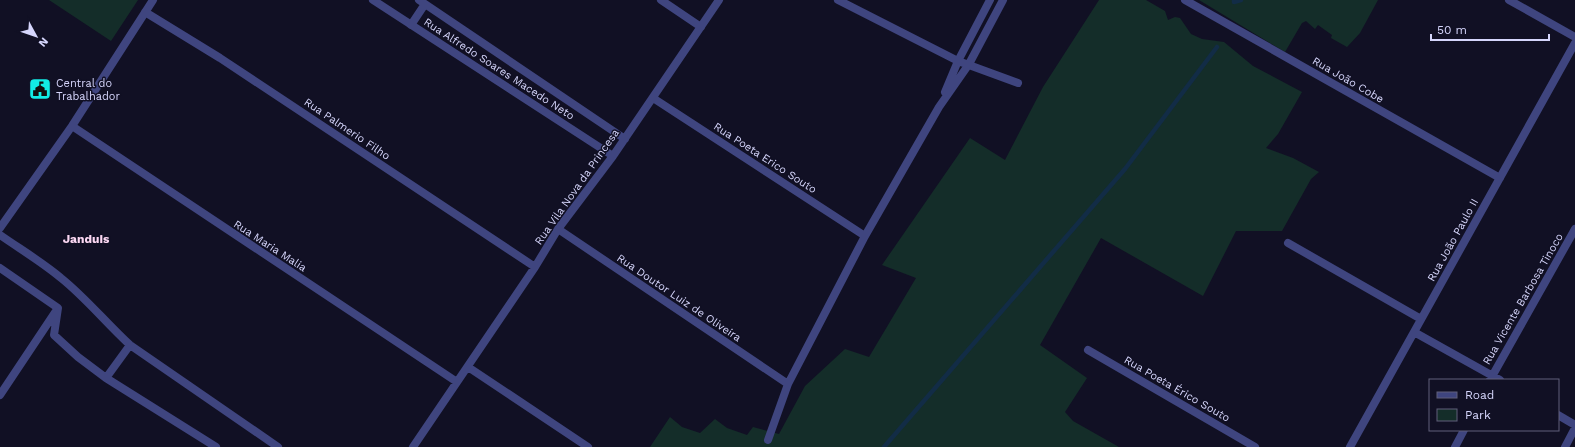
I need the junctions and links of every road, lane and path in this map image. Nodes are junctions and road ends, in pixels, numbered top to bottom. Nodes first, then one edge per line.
1 (153, 0) edge
2 (373, 0) edge
3 (661, 0) edge
4 (719, 0) edge
5 (838, 0) edge
6 (990, 0) edge
7 (1003, 0) edge
8 (1185, 0) edge
9 (1509, 0) edge
10 (422, 2) edge
11 (145, 12) junction
12 (411, 25) junction
13 (701, 26) junction
14 (1575, 36) edge
15 (1575, 43) edge
16 (958, 60) junction
17 (969, 64) junction
18 (1018, 83) dead end
19 (653, 98) junction
20 (939, 107) junction
21 (72, 126) junction
22 (625, 139) junction
23 (613, 156) junction
24 (1500, 178) junction
25 (0, 228) edge
26 (558, 229) junction
27 (1575, 229) edge
28 (0, 235) edge
29 (865, 236) junction
30 (1288, 243) dead end
31 (536, 267) junction
32 (0, 268) edge
33 (58, 308) junction
34 (1421, 319) junction
35 (1414, 332) junction
36 (130, 345) junction
37 (1088, 350) dead end
38 (468, 367) junction
39 (106, 378) junction
40 (1491, 378) edge
41 (457, 382) junction
42 (788, 384) junction
43 (0, 395) edge
44 (1559, 416) edge
45 (1574, 430) edge
46 (1463, 431) edge
47 (768, 440) dead end
48 (216, 447) edge
49 (278, 447) edge
50 (413, 447) edge
51 (588, 447) edge
52 (1255, 447) edge
53 (1350, 447) edge
54 (1455, 447) edge
55 (1565, 447) edge

1 - 11 street
2 - 12 street, Rua Alfredo Soares Macedo Neto
3 - 13 street
4 - 13 street, Rua Vila Nova da Princesa
5 - 16 street
6 - 16 street
7 - 17 street
8 - 24 street, Rua João Cobe
9 - 14 street
10 - 12 street
10 - 22 street, Rua Alfredo Soares Macedo Neto
11 - 21 street
11 - 31 street, Rua Palmerio Filho
12 - 23 street, Rua Alfredo Soares Macedo Neto
13 - 19 street, Rua Vila Nova da Princesa
15 - 24 street, Rua João Paulo II
16 - 17 street
16 - 20 street
17 - 18 street
17 - 20 street
19 - 22 street, Rua Vila Nova da Princesa
19 - 29 street, Rua Poeta Erico Souto
20 - 29 street
21 - 25 street
21 - 41 street, Rua Maria Malia
22 - 23 street, Rua Vila Nova da Princesa
23 - 26 street, Rua Vila Nova da Princesa
24 - 34 street, Rua João Paulo II
26 - 31 street, Rua Vila Nova da Princesa
26 - 42 street, Rua Doutor Luiz de Oliveira
27 - 40 street, Rua Vicente Barbosa Tinoco
28 - 36 street
29 - 42 street
30 - 34 street
31 - 38 street, Rua Vila Nova da Princesa
32 - 33 street
33 - 39 street
33 - 43 street
34 - 35 street, Rua João Paulo II
35 - 40 street
35 - 53 street, Rua João Paulo II
36 - 39 street
36 - 49 street
37 - 52 street, Rua Poeta Érico Souto
38 - 41 street, Rua Vila Nova da Princesa
38 - 51 street
39 - 48 street
41 - 50 street, Rua Vila Nova da Princesa
42 - 47 street
44 - 45 street
45 - 55 street
46 - 54 street

